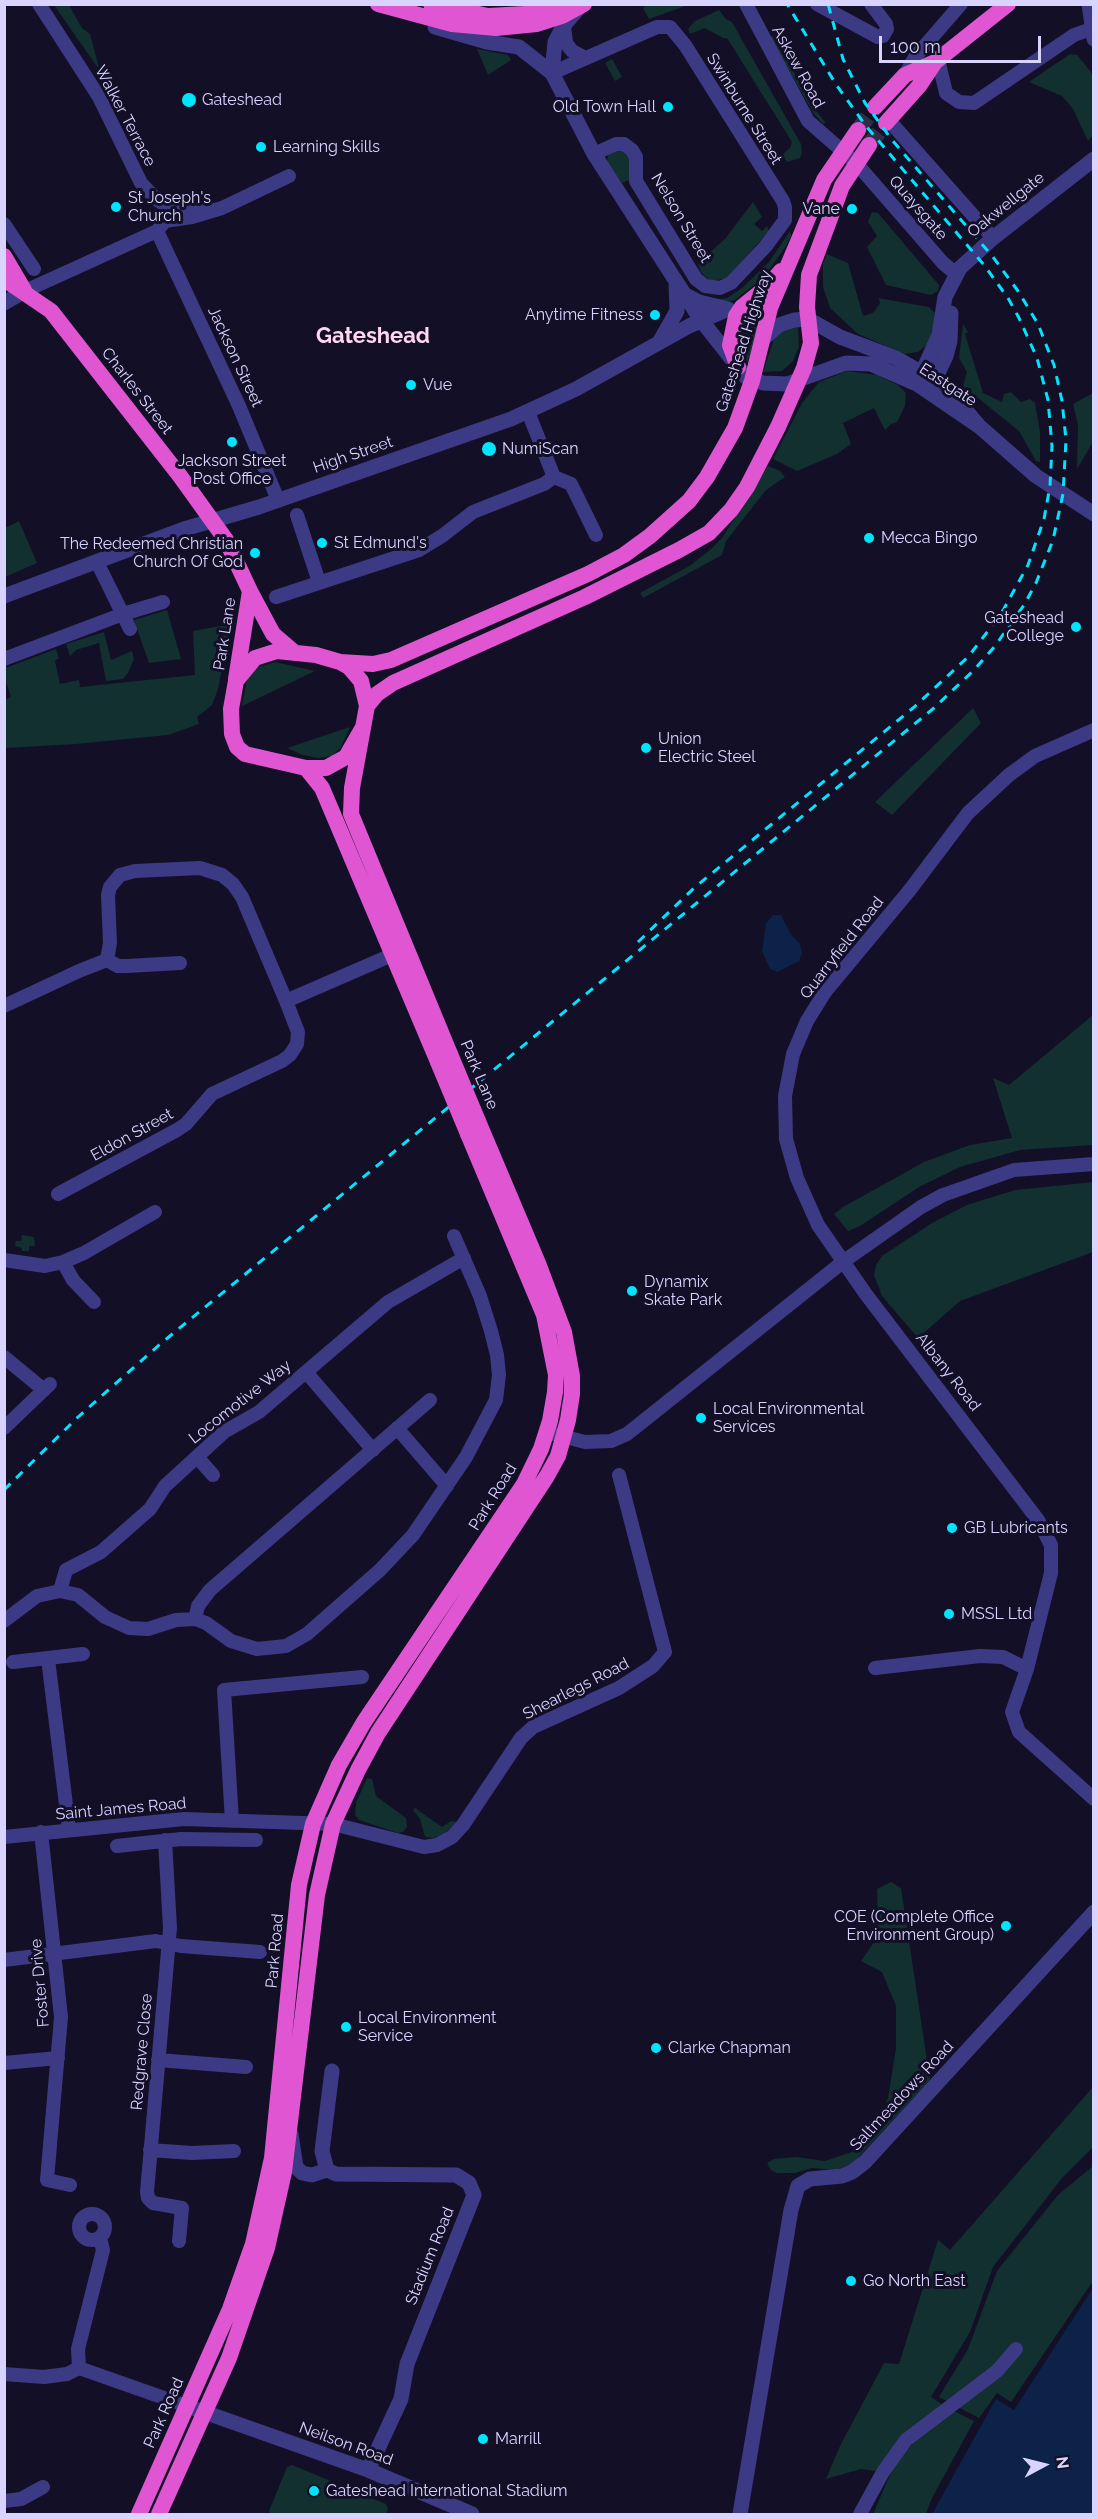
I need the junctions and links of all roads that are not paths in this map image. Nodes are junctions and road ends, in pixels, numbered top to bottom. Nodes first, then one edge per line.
1 (39, 4) edge
2 (377, 4) edge
3 (431, 4) edge
4 (558, 4) edge
5 (746, 4) edge
6 (817, 4) edge
7 (871, 4) edge
8 (961, 4) edge
9 (1008, 4) edge
10 (1089, 4) edge
11 (582, 6) edge
12 (564, 25) junction
13 (1092, 34) edge
14 (585, 58) junction
15 (937, 61) junction
16 (552, 73) junction
17 (905, 75) junction
18 (875, 107) tunnel mouth
19 (889, 124) joint
20 (858, 130) tunnel mouth
21 (869, 145) tunnel mouth
22 (843, 151) junction
23 (594, 154) junction
24 (1094, 159) edge
25 (856, 163) junction
26 (289, 176) dead end
27 (168, 207) junction
28 (211, 209) junction
29 (4, 224) edge
30 (161, 226) junction
31 (993, 238) junction
32 (4, 256) edge
33 (789, 262) junction
34 (34, 269) dead end
35 (4, 279) edge
36 (953, 280) junction
37 (680, 288) junction
38 (711, 288) joint
39 (25, 291) junction
40 (4, 295) edge
41 (747, 302) junction
42 (4, 303) edge
43 (728, 309) junction
44 (808, 319) junction
45 (701, 320) junction
46 (762, 340) junction
47 (721, 345) junction
48 (657, 346) junction
49 (933, 348) junction
50 (896, 358) junction
51 (738, 367) junction
52 (752, 381) junction
53 (798, 381) junction
54 (926, 383) junction
55 (528, 412) junction
56 (554, 477) junction
57 (278, 500) junction
58 (1094, 514) edge
59 (297, 515) dead end
60 (214, 520) junction
61 (596, 535) dead end
62 (97, 562) junction
63 (319, 582) junction
64 (250, 591) junction
65 (4, 596) edge
66 (276, 597) dead end
67 (164, 602) dead end
68 (123, 614) junction
69 (130, 629) dead end
70 (294, 652) junction
71 (4, 659) edge
72 (340, 662) junction
73 (236, 681) junction
74 (367, 706) junction
75 (362, 729) junction
76 (1094, 730) edge
77 (306, 768) junction
78 (400, 952) junction
79 (106, 960) junction
80 (180, 963) dead end
81 (286, 1001) junction
82 (4, 1006) edge
83 (473, 1127) junction
84 (1094, 1164) edge
85 (57, 1194) dead end
86 (155, 1212) dead end
87 (454, 1236) dead end
88 (464, 1258) junction
89 (4, 1260) edge
90 (844, 1261) junction
91 (63, 1262) junction
92 (94, 1302) dead end
93 (4, 1357) edge
94 (306, 1372) junction
95 (430, 1400) dead end
96 (4, 1428) edge
97 (398, 1428) junction
98 (547, 1432) junction
99 (564, 1437) junction
100 (374, 1450) junction
101 (197, 1457) junction
102 (213, 1475) dead end
103 (619, 1475) dead end
104 (447, 1486) junction
105 (60, 1591) junction
106 (195, 1619) junction
107 (4, 1621) edge
108 (83, 1654) dead end
109 (48, 1659) junction
110 (13, 1662) dead end
111 (875, 1668) dead end
112 (1027, 1669) junction
113 (362, 1677) dead end
114 (1094, 1799) edge
115 (232, 1821) junction
116 (313, 1824) junction
117 (333, 1824) junction
118 (69, 1829) junction
119 (41, 1832) junction
120 (4, 1837) edge
121 (165, 1840) junction
122 (256, 1840) dead end
123 (117, 1846) dead end
124 (1094, 1912) edge
125 (296, 1927) junction
126 (313, 1929) junction
127 (169, 1943) junction
128 (260, 1952) dead end
129 (55, 1954) junction
130 (4, 1960) edge
131 (58, 2058) junction
132 (158, 2060) junction
133 (4, 2063) edge
134 (246, 2067) dead end
135 (332, 2071) dead end
136 (290, 2128) junction
137 (150, 2150) junction
138 (234, 2151) dead end
139 (327, 2170) junction
140 (70, 2185) dead end
141 (100, 2238) dead end
142 (179, 2241) dead end
143 (1016, 2349) dead end
144 (79, 2368) junction
145 (4, 2374) edge
146 (187, 2406) junction
147 (205, 2412) junction
148 (368, 2470) junction
149 (43, 2487) dead end
150 (4, 2501) edge
151 (139, 2514) edge
152 (159, 2514) edge
153 (472, 2514) edge
154 (740, 2514) edge
155 (860, 2514) edge

1 - 27 street, Walker Terrace
2 - 11 highway
2 - 16 street
3 - 4 highway
5 - 22 street, Askew Road
6 - 7 street
8 - 17 street
9 - 15 highway
10 - 13 street
11 - 12 street
12 - 14 street
12 - 16 street
13 - 15 street
14 - 16 street
14 - 38 street, Swinburne Street
15 - 17 highway
15 - 19 highway
16 - 23 street
17 - 18 highway
19 - 31 street
20 - 22 highway, Gateshead Highway
21 - 25 highway
22 - 25 street, Askew Road
22 - 33 highway, Gateshead Highway
23 - 37 street
23 - 38 street, Nelson Street
24 - 31 street, Oakwellgate
25 - 36 street, Quaysgate
25 - 44 highway
26 - 28 street
27 - 28 street
27 - 30 street
28 - 30 street
29 - 34 street
30 - 39 street
30 - 57 street, Jackson Street
31 - 36 street, Oakwellgate
32 - 39 highway
33 - 41 highway
33 - 46 highway, Gateshead Highway
35 - 39 highway
36 - 49 street
36 - 54 street
37 - 43 street
37 - 45 street
37 - 48 street
39 - 40 street
39 - 42 street
39 - 60 highway, Charles Street
41 - 43 highway
41 - 51 highway
43 - 45 street, High Street
44 - 46 street
44 - 50 street, Eastgate
44 - 53 highway
45 - 47 street
45 - 48 street, High Street
46 - 52 highway, Gateshead Highway
47 - 48 street
47 - 51 street
48 - 55 street, High Street
49 - 50 street
49 - 54 street
50 - 54 street, Eastgate
51 - 52 street
52 - 53 street, Eastgate
52 - 72 highway, Gateshead Highway
53 - 54 street, Eastgate
53 - 74 highway
54 - 58 street, Eastgate
55 - 56 street
55 - 57 street, High Street
56 - 61 street
56 - 63 street
57 - 60 street, High Street
59 - 63 street
60 - 62 street, High Street
60 - 64 highway, Park Lane
62 - 65 street, High Street
62 - 68 street
63 - 66 street
64 - 70 highway, Park Lane
64 - 73 highway, Park Lane
67 - 68 street
68 - 69 street
68 - 71 street
70 - 72 highway, Park Lane
70 - 73 highway, Park Lane
72 - 74 highway, Park Lane
73 - 77 highway, Park Lane
74 - 75 highway, Park Lane
75 - 77 highway, Park Lane
75 - 78 highway, Park Lane
76 - 90 street, Quarryfield Road
77 - 78 highway, Park Lane
78 - 81 street
78 - 83 highway, Park Lane, bridge
79 - 80 street
79 - 81 street, Eldon Street
79 - 82 street
81 - 85 street, Eldon Street
83 - 98 highway, Park Lane
83 - 99 highway, Park Lane
84 - 90 street
86 - 91 street
87 - 88 street
88 - 94 street, Locomotive Way
88 - 104 street
89 - 91 street
90 - 99 street
90 - 112 street, Albany Road
91 - 92 street
93 - 96 street
94 - 100 street
94 - 101 street, Locomotive Way
95 - 97 street
97 - 100 street
97 - 104 street
98 - 99 street
98 - 116 highway, Park Road
99 - 117 highway, Park Road
100 - 106 street
101 - 102 street
101 - 105 street, Locomotive Way
103 - 117 street, Shearlegs Road
104 - 106 street
105 - 106 street
105 - 107 street
108 - 109 street
109 - 110 street
109 - 118 street
111 - 112 street
112 - 114 street, Albany Road
113 - 115 street
115 - 116 street, Saint James Road
115 - 118 street, Saint James Road
116 - 117 street, Saint James Road
116 - 125 highway, Park Road
117 - 126 highway, Park Road
118 - 119 street, Saint James Road
119 - 120 street, Saint James Road
119 - 129 street, Foster Drive
121 - 122 street
121 - 123 street
121 - 127 street, Redgrave Close
124 - 154 street, Saltmeadows Road
125 - 126 highway
125 - 146 highway, Park Road
126 - 136 highway, Park Road
127 - 128 street
127 - 129 street
127 - 132 street, Redgrave Close
129 - 130 street
129 - 131 street, Foster Drive
131 - 133 street
131 - 140 street, Foster Drive
132 - 134 street
132 - 137 street, Redgrave Close
135 - 139 street
136 - 139 street
136 - 147 highway, Park Road
137 - 138 street
137 - 142 street, Redgrave Close
139 - 148 street, Stadium Road
141 - 144 street
143 - 155 street
144 - 145 street
144 - 146 street
146 - 147 street, Neilson Road
146 - 151 highway, Park Road
147 - 148 street, Neilson Road
147 - 152 highway, Park Road
148 - 153 street, Neilson Road
149 - 150 street

